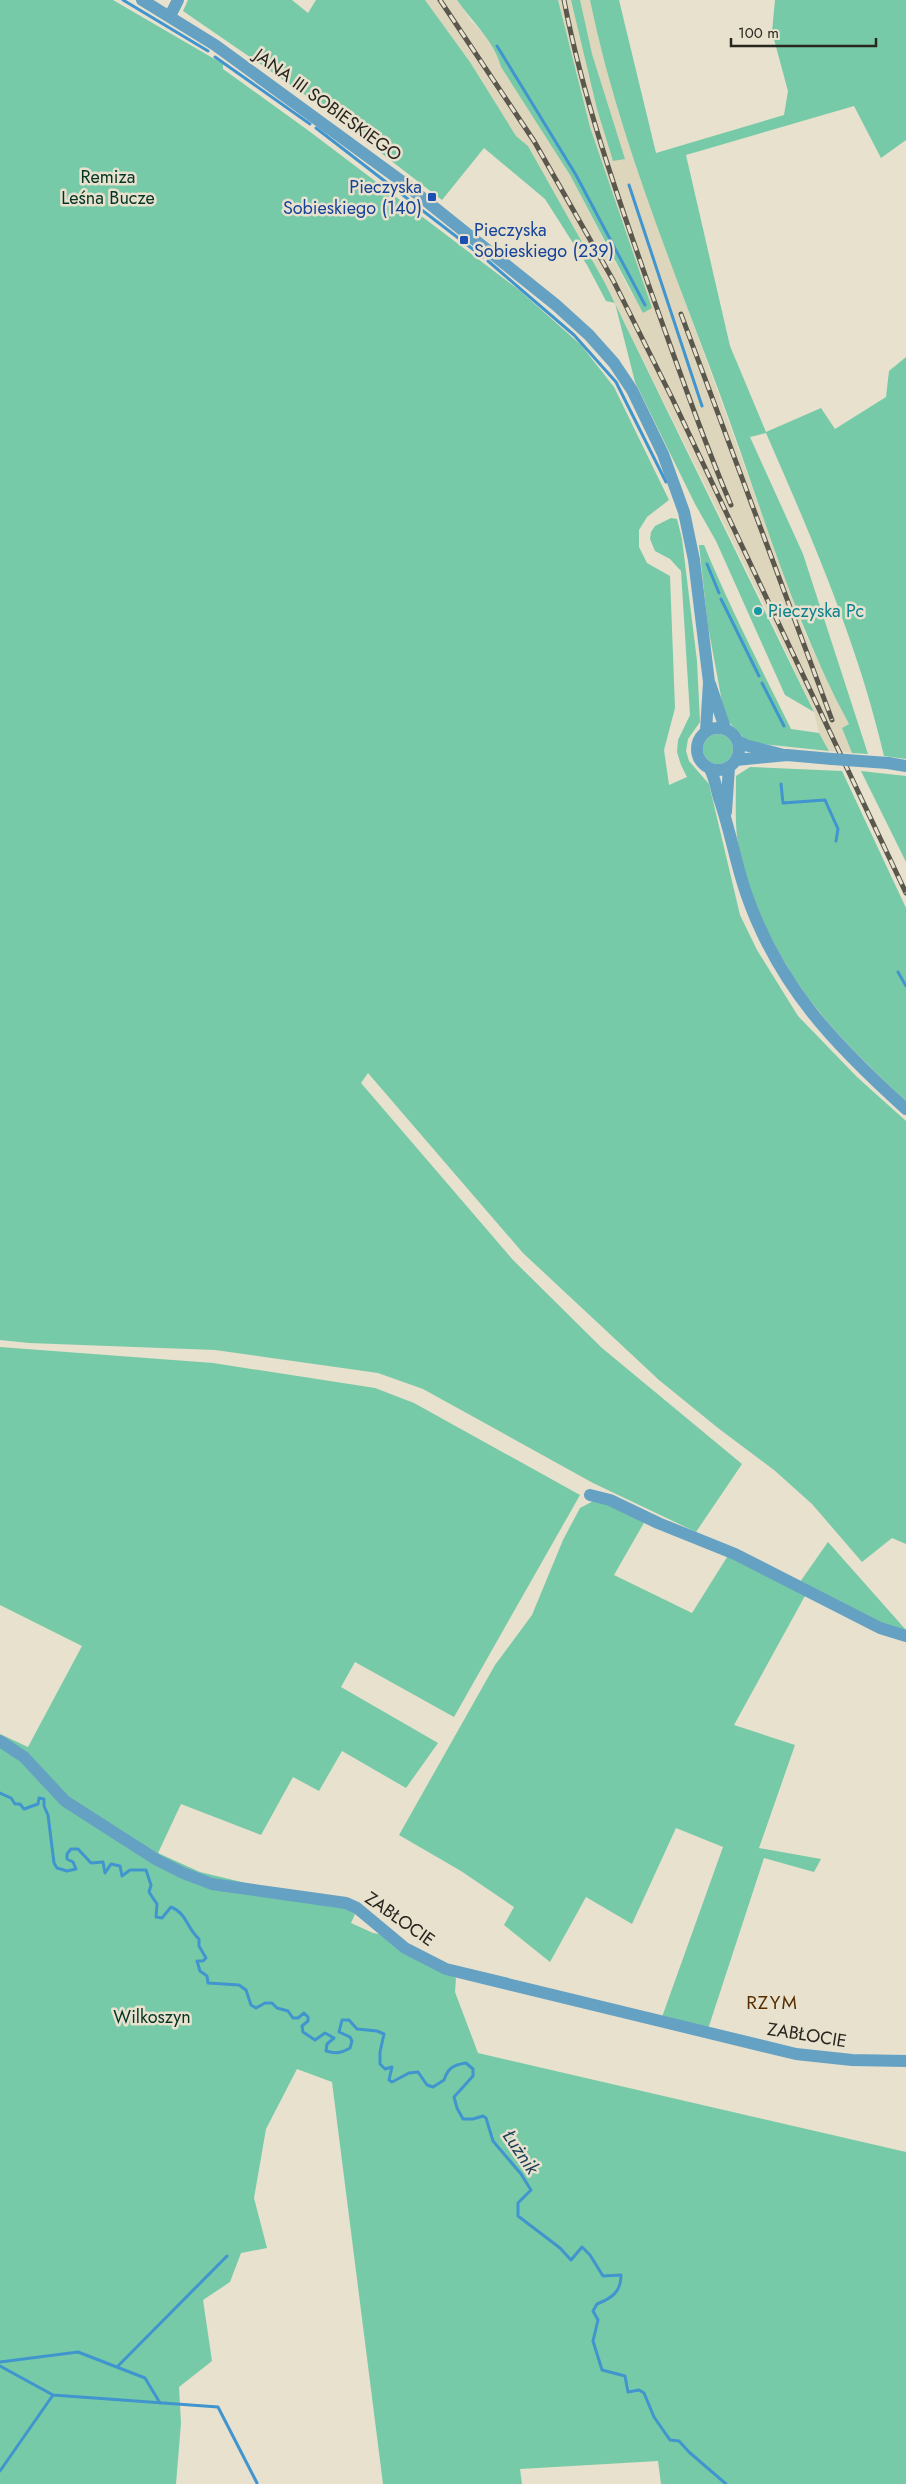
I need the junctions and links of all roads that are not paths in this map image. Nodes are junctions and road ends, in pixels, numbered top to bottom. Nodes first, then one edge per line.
1 (142, 0) edge
2 (178, 0) edge
3 (170, 16) junction
4 (709, 682) junction
5 (725, 728) junction
6 (706, 731) junction
7 (738, 741) junction
8 (787, 756) junction
9 (733, 764) junction
10 (906, 766) edge
11 (710, 769) junction
12 (726, 814) junction
13 (906, 1109) edge
14 (590, 1495) dead end
15 (906, 1636) edge
16 (0, 1741) edge
17 (906, 2061) edge

1 - 3 street, JANA III SOBIESKIEGO
2 - 3 street
3 - 4 street, JANA III SOBIESKIEGO
4 - 5 street, JANA III SOBIESKIEGO
4 - 6 street, JANA III SOBIESKIEGO
5 - 6 street
5 - 7 street
6 - 11 street
7 - 8 street
7 - 9 street
8 - 9 street
8 - 10 street, bridge
9 - 11 street
9 - 12 street
11 - 12 street
12 - 13 street
14 - 15 street
16 - 17 street, ZABŁOCIE

